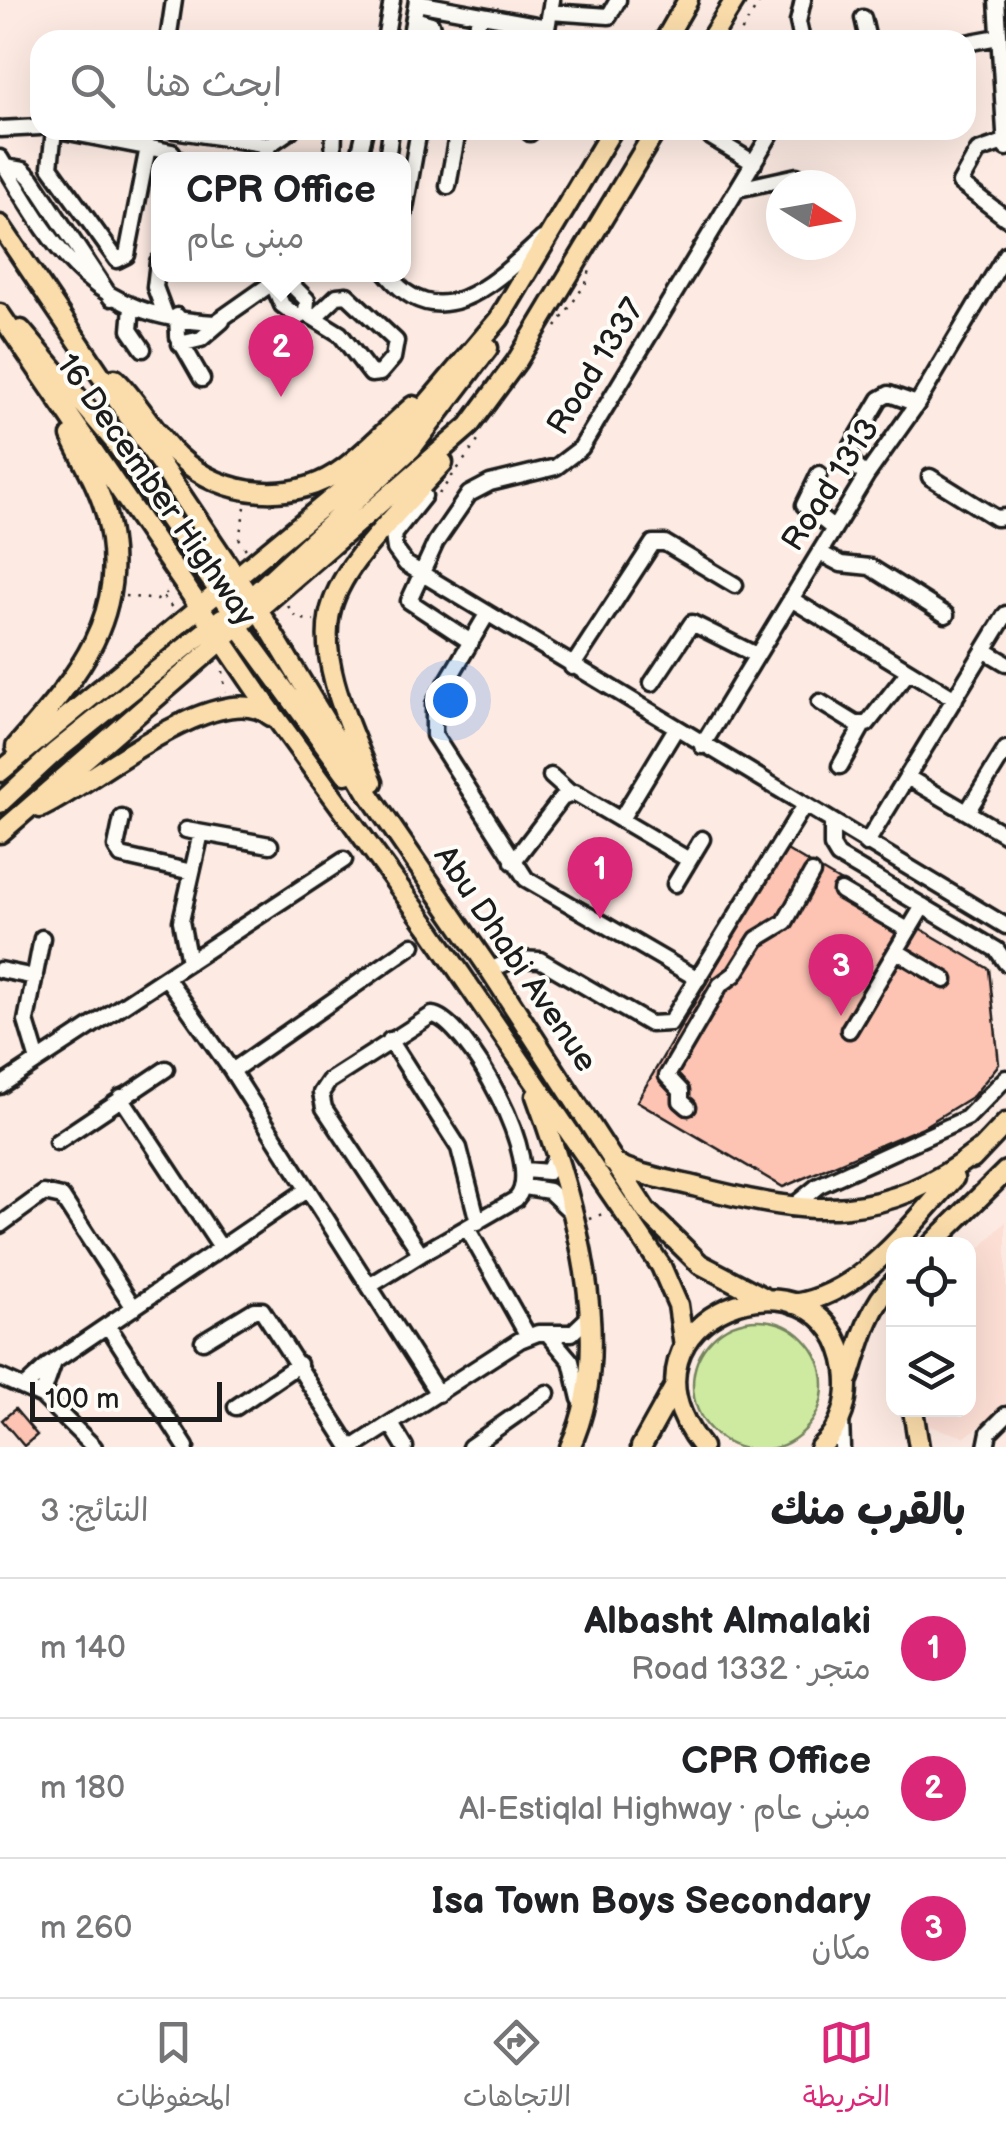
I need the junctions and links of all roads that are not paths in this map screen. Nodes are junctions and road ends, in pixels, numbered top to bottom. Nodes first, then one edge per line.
1 (174, 0) edge
2 (392, 0) edge
3 (618, 0) edge
4 (688, 0) edge
5 (734, 0) edge
6 (803, 0) edge
7 (998, 0) edge
8 (416, 7) edge
9 (479, 15) junction
10 (862, 18) dead end
11 (542, 24) edge
12 (170, 30) edge
13 (387, 30) edge
14 (432, 30) edge
15 (477, 30) edge
16 (670, 30) edge
17 (716, 30) edge
18 (800, 30) edge
19 (865, 30) edge
20 (998, 36) junction
21 (976, 41) edge
22 (1004, 67) edge
23 (30, 127) edge
24 (0, 129) edge
25 (54, 140) edge
26 (110, 140) edge
27 (237, 140) edge
28 (276, 140) edge
29 (416, 140) edge
30 (456, 140) edge
31 (606, 140) edge
32 (650, 140) edge
33 (716, 140) edge
34 (767, 140) edge
35 (1005, 144) edge
36 (269, 145) junction
37 (148, 147) junction
38 (172, 152) edge
39 (266, 152) edge
40 (754, 162) junction
41 (3, 163) edge
42 (411, 172) edge
43 (766, 183) edge
44 (448, 186) dead end
45 (738, 189) junction
46 (1006, 218) edge
47 (0, 225) edge
48 (554, 229) junction
49 (1006, 254) edge
50 (156, 282) edge
51 (274, 282) edge
52 (281, 282) edge
53 (285, 282) edge
54 (396, 282) edge
55 (0, 310) edge
56 (311, 315) junction
57 (177, 316) junction
58 (500, 319) junction
59 (222, 320) junction
60 (185, 344) junction
61 (92, 356) junction
62 (462, 362) junction
63 (202, 379) dead end
64 (54, 399) junction
65 (918, 404) junction
66 (469, 426) junction
67 (448, 457) junction
68 (820, 474) dead end
69 (866, 476) junction
70 (930, 477) dead end
71 (1006, 518) edge
72 (834, 529) junction
73 (820, 552) junction
74 (421, 575) junction
75 (234, 576) junction
76 (736, 585) dead end
77 (218, 588) junction
78 (791, 599) junction
79 (200, 603) junction
80 (1006, 614) edge
81 (946, 615) dead end
82 (486, 616) junction
83 (235, 617) junction
84 (1001, 633) edge
85 (471, 642) junction
86 (984, 650) junction
87 (756, 655) junction
88 (1006, 663) edge
89 (572, 667) junction
90 (909, 671) junction
91 (652, 683) dead end
92 (955, 698) junction
93 (263, 700) joint
94 (820, 702) dead end
95 (863, 726) junction
96 (284, 729) junction
97 (675, 730) junction
98 (702, 746) junction
99 (1006, 748) edge
100 (840, 766) dead end
101 (0, 770) edge
102 (550, 776) dead end
103 (907, 777) junction
104 (570, 793) junction
105 (0, 803) edge
106 (804, 807) junction
107 (967, 812) junction
108 (22, 816) junction
109 (122, 818) dead end
110 (621, 819) junction
111 (832, 824) junction
112 (0, 833) edge
113 (1006, 835) edge
114 (702, 839) dead end
115 (400, 841) junction
116 (270, 844) dead end
117 (866, 844) junction
118 (344, 860) dead end
119 (690, 860) junction
120 (513, 862) junction
121 (192, 872) junction
122 (812, 873) dead end
123 (675, 884) dead end
124 (841, 891) dead end
125 (922, 906) junction
126 (992, 918) junction
127 (1006, 926) edge
128 (908, 930) junction
129 (972, 936) junction
130 (724, 937) junction
131 (42, 938) dead end
132 (413, 945) dead end
133 (896, 951) junction
134 (748, 953) junction
135 (189, 962) junction
136 (1006, 963) edge
137 (0, 970) edge
138 (490, 970) junction
139 (35, 976) junction
140 (166, 977) junction
141 (698, 979) junction
142 (945, 980) dead end
143 (850, 1030) dead end
144 (390, 1040) junction
145 (38, 1061) junction
146 (166, 1069) dead end
147 (232, 1070) junction
148 (527, 1072) junction
149 (1006, 1078) edge
150 (0, 1086) edge
151 (121, 1096) junction
152 (688, 1106) dead end
153 (1006, 1123) edge
154 (57, 1142) dead end
155 (980, 1150) junction
156 (557, 1152) junction
157 (611, 1161) junction
158 (1006, 1170) edge
159 (525, 1178) junction
160 (305, 1191) junction
161 (789, 1209) junction
162 (570, 1212) junction
163 (959, 1218) junction
164 (0, 1225) edge
165 (472, 1225) junction
166 (939, 1237) edge
167 (950, 1237) edge
168 (222, 1248) junction
169 (420, 1254) junction
170 (371, 1284) junction
171 (886, 1289) edge
172 (765, 1298) junction
173 (794, 1304) junction
174 (134, 1308) junction
175 (591, 1315) junction
176 (108, 1326) junction
177 (549, 1334) junction
178 (528, 1336) junction
179 (203, 1341) dead end
180 (684, 1347) junction
181 (54, 1362) junction
182 (299, 1364) junction
183 (0, 1377) edge
184 (848, 1384) junction
185 (26, 1386) junction
186 (675, 1386) junction
187 (547, 1393) dead end
188 (438, 1394) junction
189 (42, 1396) junction
190 (236, 1406) dead end
191 (1006, 1415) edge
192 (914, 1417) edge
193 (841, 1418) junction
194 (581, 1419) junction
195 (391, 1424) junction
196 (183, 1446) edge
197 (94, 1447) edge
198 (352, 1447) edge
199 (404, 1447) edge
200 (470, 1447) edge
201 (570, 1447) edge
202 (641, 1447) edge
203 (702, 1447) edge
204 (820, 1447) edge
205 (842, 1447) edge
206 (918, 1447) edge
207 (986, 1447) edge

1 - 12 street
2 - 13 street
3 - 11 street
4 - 16 main road
5 - 17 main road
6 - 18 street
7 - 20 street
8 - 9 street
8 - 14 street
9 - 11 street
9 - 15 street
10 - 19 street
20 - 21 street
20 - 22 street
22 - 35 street
23 - 24 street
25 - 37 street
26 - 37 street
27 - 36 street
28 - 36 street
29 - 42 street
30 - 44 street
31 - 48 main road
32 - 66 main road
33 - 40 street
34 - 40 street, Road 1337
35 - 46 street
36 - 39 street
37 - 38 street
40 - 45 street, Road 1337
41 - 57 street
43 - 45 street
45 - 74 street, Road 1337
47 - 61 main road, 16 December Highway
48 - 54 street
48 - 58 main road
49 - 65 street, Road 1313
50 - 57 street
51 - 59 street
52 - 56 street
53 - 56 street
55 - 64 main road, 16 December Highway
55 - 77 main road
56 - 56 street
57 - 59 street
57 - 60 street
58 - 62 main road
58 - 83 main road
59 - 60 street
60 - 63 street
61 - 62 main road
61 - 75 main road, 16 December Highway
62 - 75 main road
64 - 79 main road, 16 December Highway
64 - 101 main road
65 - 69 street, Road 1313
65 - 69 street
66 - 67 main road
66 - 83 main road
67 - 74 street
67 - 115 main road
68 - 72 street
69 - 72 street, Road 1313
70 - 71 street
72 - 73 street, Road 1313
73 - 78 street, Road 1313
73 - 81 street
74 - 82 street
74 - 85 street
75 - 77 main road
75 - 83 main road, 16 December Highway
76 - 89 street
77 - 79 main road
77 - 83 main road
78 - 87 street, Road 1313
78 - 90 street
79 - 83 main road
79 - 101 main road
80 - 84 street
82 - 85 street
82 - 89 street
83 - 93 main road, 16 December Highway
83 - 105 main road
83 - 108 main road
83 - 115 main road, Abu Dhabi Avenue
84 - 86 street
85 - 120 street
86 - 88 street
86 - 92 street
87 - 91 street
87 - 98 street, Road 1313
89 - 97 street
90 - 92 street
90 - 95 street
92 - 103 street
93 - 96 main road, Abu Dhabi Avenue
94 - 95 street
95 - 100 street
96 - 108 main road
96 - 148 main road, Abu Dhabi Avenue
97 - 98 street
97 - 110 street
98 - 106 street
99 - 107 street
102 - 104 street
103 - 107 street
103 - 117 street
104 - 110 street
104 - 120 street
106 - 111 street
106 - 130 street
107 - 113 street
108 - 112 main road
109 - 121 street
110 - 119 street
111 - 117 street
111 - 125 street
114 - 119 street
115 - 138 main road, Abu Dhabi Avenue
116 - 121 street
117 - 126 street
118 - 135 street
119 - 123 street
120 - 141 street
121 - 135 street
122 - 134 street
124 - 128 street
125 - 128 street
125 - 129 street
126 - 127 street
126 - 129 street
128 - 133 street
129 - 136 street
130 - 134 street
130 - 141 street
131 - 139 street
132 - 147 street
133 - 142 street
133 - 143 street
134 - 152 street
135 - 140 street
137 - 139 street
138 - 141 street
138 - 157 main road, Abu Dhabi Avenue
139 - 145 street
140 - 145 street
140 - 147 street
144 - 159 street
144 - 165 street
144 - 169 street
145 - 150 street
146 - 151 street
147 - 160 street
148 - 156 main road
148 - 180 main road, Abu Dhabi Avenue
149 - 161 street
151 - 154 street
151 - 168 street
153 - 155 main road
155 - 161 main road
155 - 173 main road
156 - 159 street
156 - 162 main road
157 - 161 main road
157 - 172 main road, Abu Dhabi Avenue
158 - 163 main road
159 - 162 street
159 - 165 street
160 - 168 street
160 - 170 street
162 - 175 main road
163 - 166 main road
163 - 167 main road
164 - 174 street
165 - 169 street
165 - 178 street
168 - 174 street
169 - 170 street
170 - 188 street
171 - 184 main road
172 - 173 main road
172 - 180 main road
173 - 184 main road
174 - 176 street
175 - 177 street
175 - 194 main road
176 - 181 street
176 - 196 street
177 - 178 street
177 - 194 street
178 - 188 street
179 - 182 street
180 - 186 main road
181 - 185 street
181 - 189 street
182 - 190 street
182 - 198 street
183 - 185 street
184 - 193 main road
185 - 189 street
186 - 202 main road
186 - 203 main road
187 - 200 street
188 - 195 street
189 - 197 street
191 - 207 street
192 - 206 main road
193 - 204 main road
193 - 205 street
194 - 201 main road
195 - 198 street
195 - 199 street

